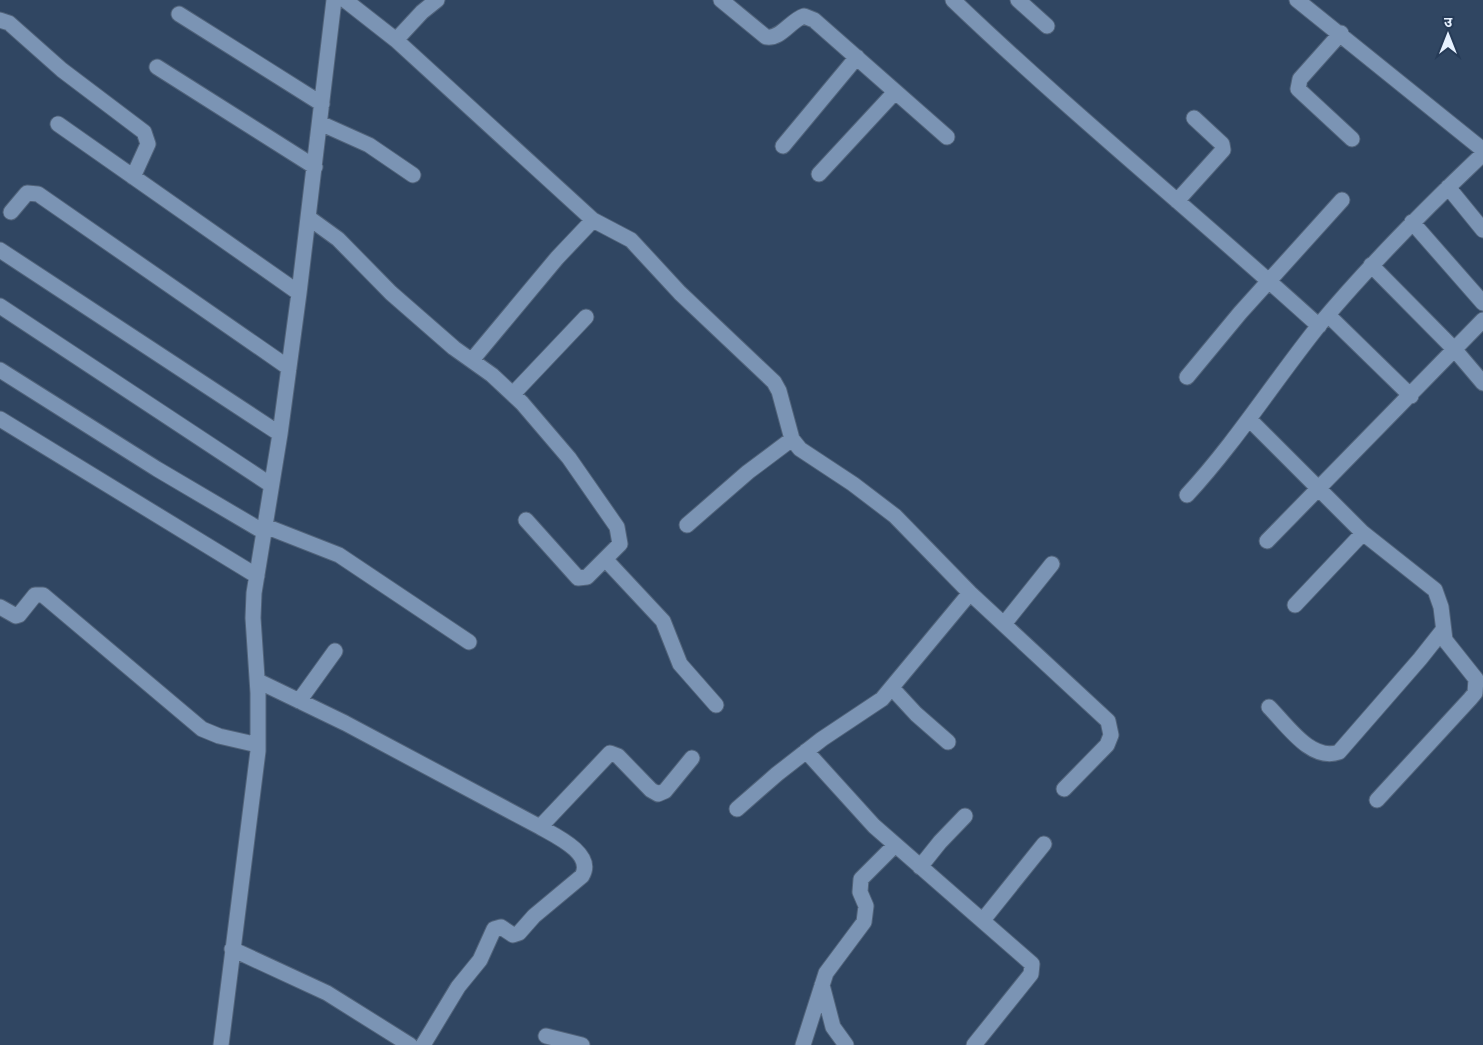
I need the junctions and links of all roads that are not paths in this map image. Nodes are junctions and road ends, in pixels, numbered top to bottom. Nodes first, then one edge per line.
1 (334, 0) edge
2 (345, 0) edge
3 (436, 0) edge
4 (720, 0) edge
5 (1018, 0) edge
6 (1297, 0) edge
7 (962, 3) edge
8 (179, 14) dead end
9 (0, 20) edge
10 (1047, 26) dead end
11 (1341, 34) junction
12 (396, 40) junction
13 (857, 57) junction
14 (158, 66) dead end
15 (894, 92) junction
16 (322, 104) junction
17 (1194, 118) dead end
18 (320, 123) junction
19 (58, 124) dead end
20 (947, 136) dead end
21 (1352, 140) dead end
22 (783, 146) dead end
23 (1483, 150) edge
24 (1483, 154) edge
25 (315, 167) junction
26 (819, 174) dead end
27 (413, 175) dead end
28 (133, 177) junction
29 (1448, 187) junction
30 (1342, 200) dead end
31 (1177, 201) junction
32 (11, 212) dead end
33 (309, 218) junction
34 (593, 220) junction
35 (1412, 222) junction
36 (1483, 230) edge
37 (0, 250) edge
38 (1371, 265) junction
39 (1269, 281) junction
40 (299, 293) junction
41 (1483, 303) edge
42 (0, 306) edge
43 (586, 317) dead end
44 (1324, 320) junction
45 (1483, 320) edge
46 (1455, 350) junction
47 (472, 360) junction
48 (289, 368) junction
49 (0, 370) edge
50 (1187, 377) dead end
51 (1483, 383) edge
52 (513, 394) junction
53 (1411, 396) junction
54 (0, 420) edge
55 (1250, 420) junction
56 (280, 434) junction
57 (792, 440) junction
58 (272, 486) junction
59 (1320, 488) junction
60 (1187, 495) dead end
61 (526, 520) dead end
62 (687, 525) dead end
63 (264, 529) junction
64 (1364, 533) junction
65 (1267, 541) dead end
66 (606, 560) junction
67 (1052, 564) dead end
68 (257, 576) junction
69 (970, 593) junction
70 (1295, 605) dead end
71 (0, 607) edge
72 (1004, 624) junction
73 (1443, 630) junction
74 (469, 642) dead end
75 (335, 651) dead end
76 (258, 681) junction
77 (892, 688) junction
78 (299, 701) junction
79 (716, 705) dead end
80 (1269, 707) dead end
81 (948, 742) dead end
82 (258, 745) junction
83 (806, 751) junction
84 (692, 758) dead end
85 (1064, 789) dead end
86 (1377, 800) dead end
87 (738, 809) dead end
88 (966, 816) dead end
89 (540, 827) junction
90 (1044, 844) dead end
91 (894, 845) junction
92 (920, 867) junction
93 (983, 920) junction
94 (232, 949) junction
95 (822, 984) junction
96 (546, 1036) dead end
97 (220, 1045) edge
98 (410, 1045) edge
99 (423, 1045) edge
100 (582, 1045) edge
101 (803, 1045) edge
102 (846, 1045) edge
103 (974, 1045) edge

1 - 16 street
2 - 12 street
3 - 12 street
4 - 13 street
5 - 10 street
6 - 11 street
7 - 31 street
8 - 16 street
9 - 28 street
11 - 21 street
11 - 23 street
12 - 34 street
13 - 15 street
13 - 22 street
14 - 25 street
15 - 20 street
15 - 26 street
16 - 18 street
17 - 31 street
18 - 25 street
18 - 27 street
19 - 28 street
24 - 29 street
25 - 33 street
28 - 40 street
29 - 35 street
29 - 36 street
30 - 39 street
31 - 39 street
32 - 48 street
33 - 40 street
33 - 47 street
34 - 47 street
34 - 57 street
35 - 38 street
35 - 41 street
37 - 56 street
38 - 44 street
38 - 46 street
39 - 44 street
39 - 50 street
40 - 48 street
42 - 58 street
43 - 52 street
44 - 53 street
44 - 55 street
45 - 46 street
46 - 51 street
46 - 53 street
47 - 52 street
48 - 56 street
49 - 63 street
52 - 66 street
53 - 59 street
54 - 68 street
55 - 59 street
55 - 60 street
56 - 58 street
57 - 62 street
57 - 69 street
58 - 63 street
59 - 64 street
59 - 65 street
61 - 66 street
63 - 68 street
63 - 74 street
64 - 70 street
64 - 73 street
66 - 79 street
67 - 72 street
68 - 76 street
69 - 72 street
69 - 77 street
71 - 82 street
72 - 85 street
73 - 80 street
73 - 86 street
75 - 78 street
76 - 78 street
76 - 82 street
77 - 81 street
77 - 83 street
78 - 89 street
82 - 94 street
83 - 87 street
83 - 91 street
84 - 89 street
88 - 92 street
89 - 99 street
90 - 93 street
91 - 92 street
91 - 95 street
92 - 93 street
93 - 103 street
94 - 97 street
94 - 98 street
95 - 101 street
95 - 102 street
96 - 100 street

